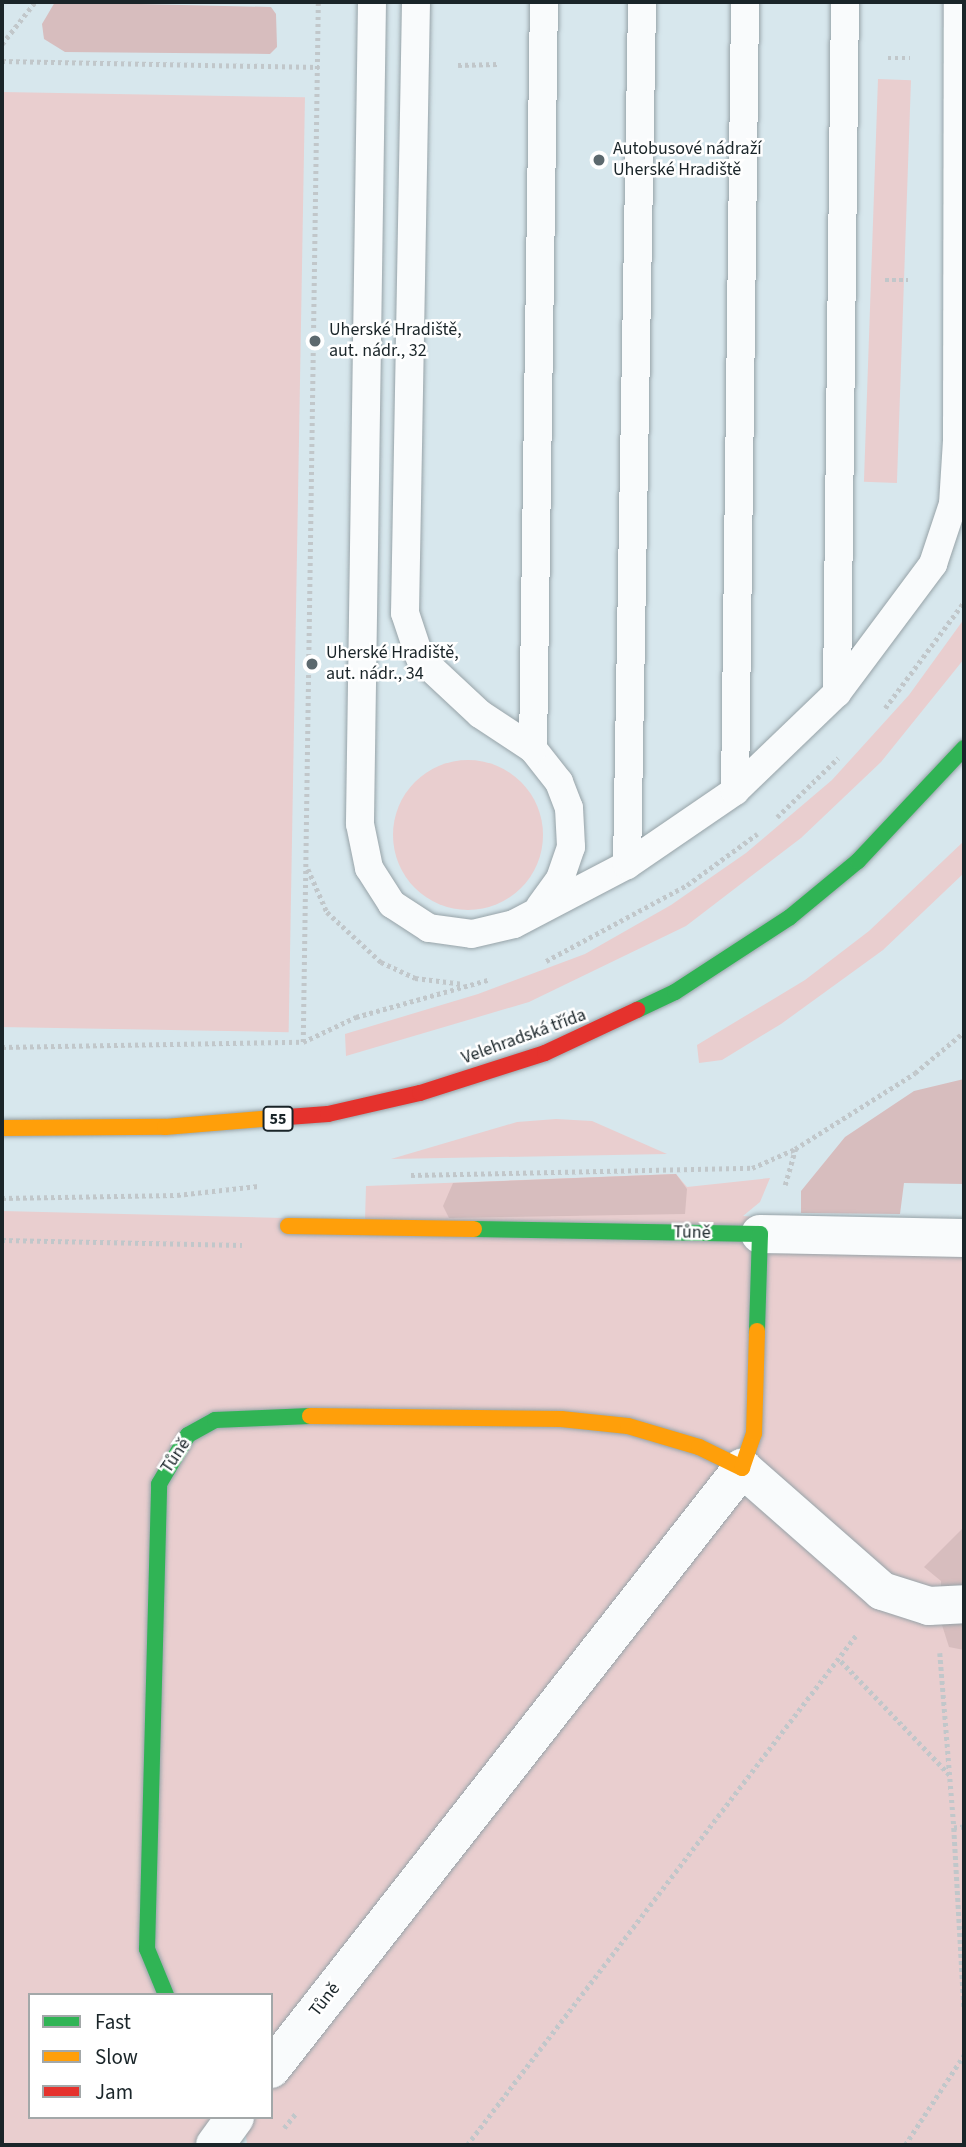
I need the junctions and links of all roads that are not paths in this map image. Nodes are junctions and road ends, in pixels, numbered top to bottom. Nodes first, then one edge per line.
1 (372, 2) edge
2 (416, 2) edge
3 (544, 2) edge
4 (642, 2) edge
5 (745, 2) edge
6 (845, 2) edge
7 (958, 2) edge
8 (837, 694) junction
9 (964, 748) edge
10 (533, 749) junction
11 (735, 791) junction
12 (627, 865) junction
13 (536, 912) junction
14 (2, 1128) edge
15 (289, 1226) dead end
16 (760, 1234) junction
17 (964, 1238) edge
18 (741, 1468) junction
19 (950, 1605) edge
20 (165, 1993) edge
21 (273, 2066) edge
22 (234, 2119) edge
23 (215, 2145) edge

1 - 13 lane
2 - 10 lane
3 - 10 lane
4 - 12 lane
5 - 11 lane
6 - 8 lane
7 - 8 lane
8 - 11 lane
9 - 14 street, Velehradská třída / 55
10 - 13 lane
11 - 12 lane
12 - 13 lane
15 - 16 street, Tůně
16 - 17 street, Tůně
16 - 18 street, Tůně
18 - 19 street, Tůně
18 - 20 street, Tůně
18 - 21 street, Tůně
22 - 23 street

